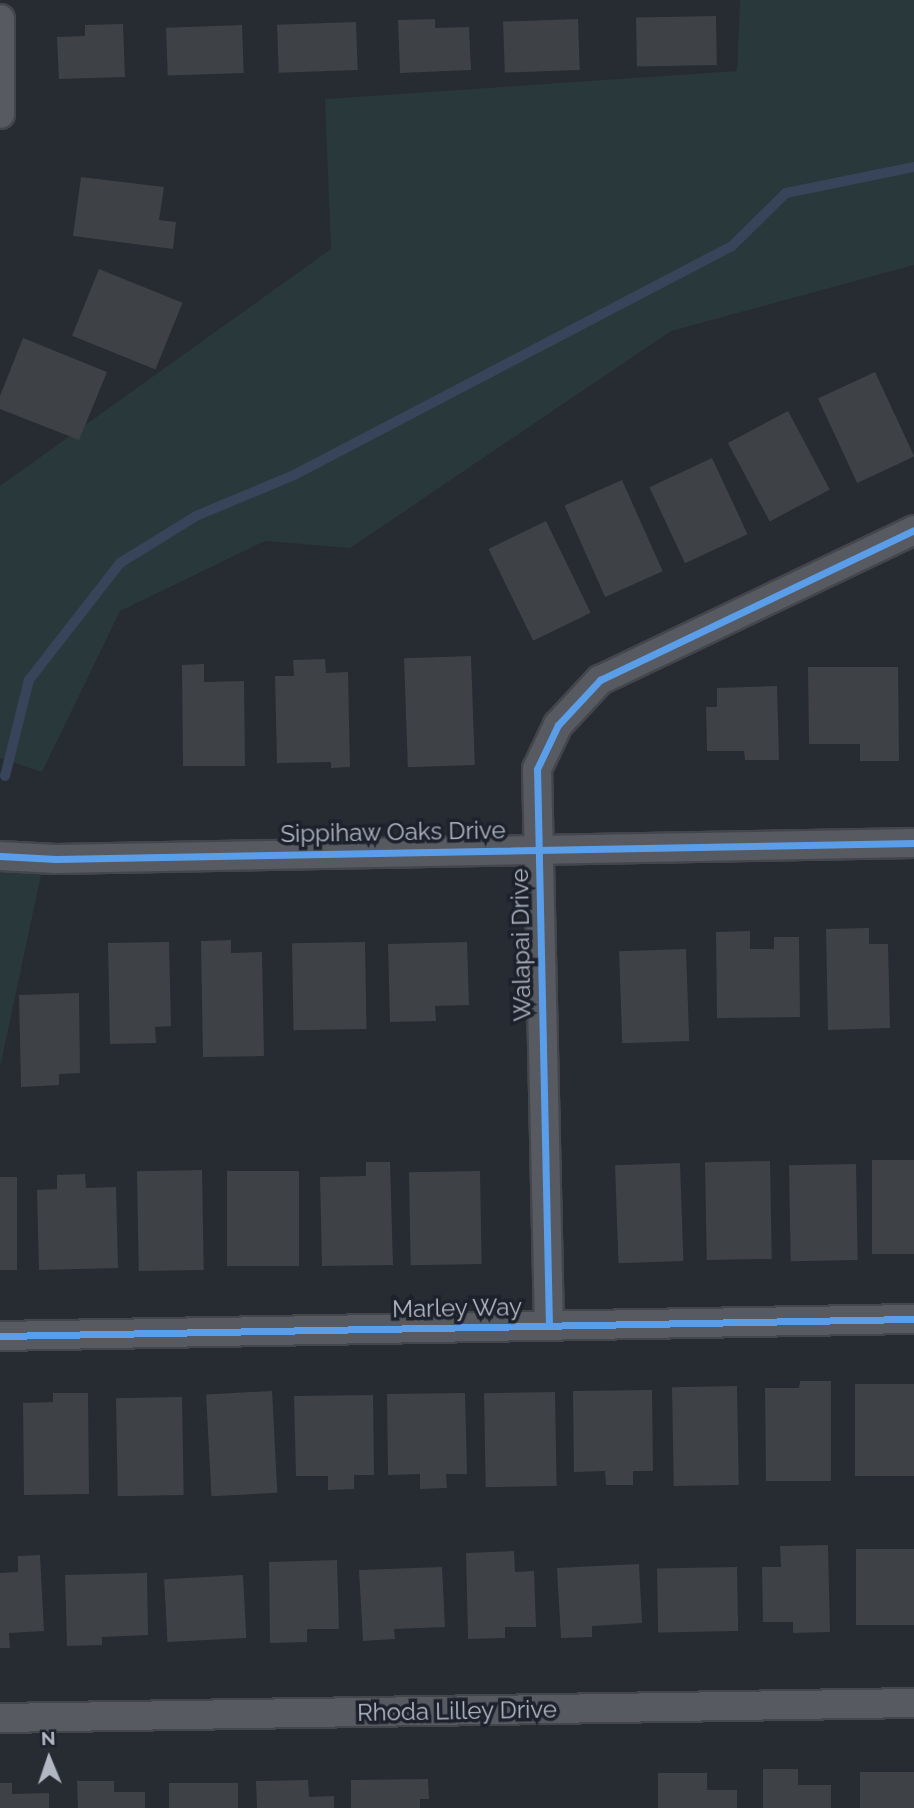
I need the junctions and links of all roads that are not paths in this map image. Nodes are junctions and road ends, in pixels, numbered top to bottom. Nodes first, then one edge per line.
1 (0, 19) edge
2 (0, 114) edge
3 (914, 530) edge
4 (914, 843) edge
5 (538, 848) junction
6 (0, 856) edge
7 (914, 1320) edge
8 (549, 1326) junction
9 (0, 1336) edge
10 (914, 1703) edge
11 (0, 1718) edge

1 - 2 street
3 - 5 street, Walapai Drive
4 - 5 street, Sippihaw Oaks Drive
5 - 6 street, Sippihaw Oaks Drive
5 - 8 street, Walapai Drive
7 - 8 street, Marley Way
8 - 9 street, Marley Way
10 - 11 street, Rhoda Lilley Drive

